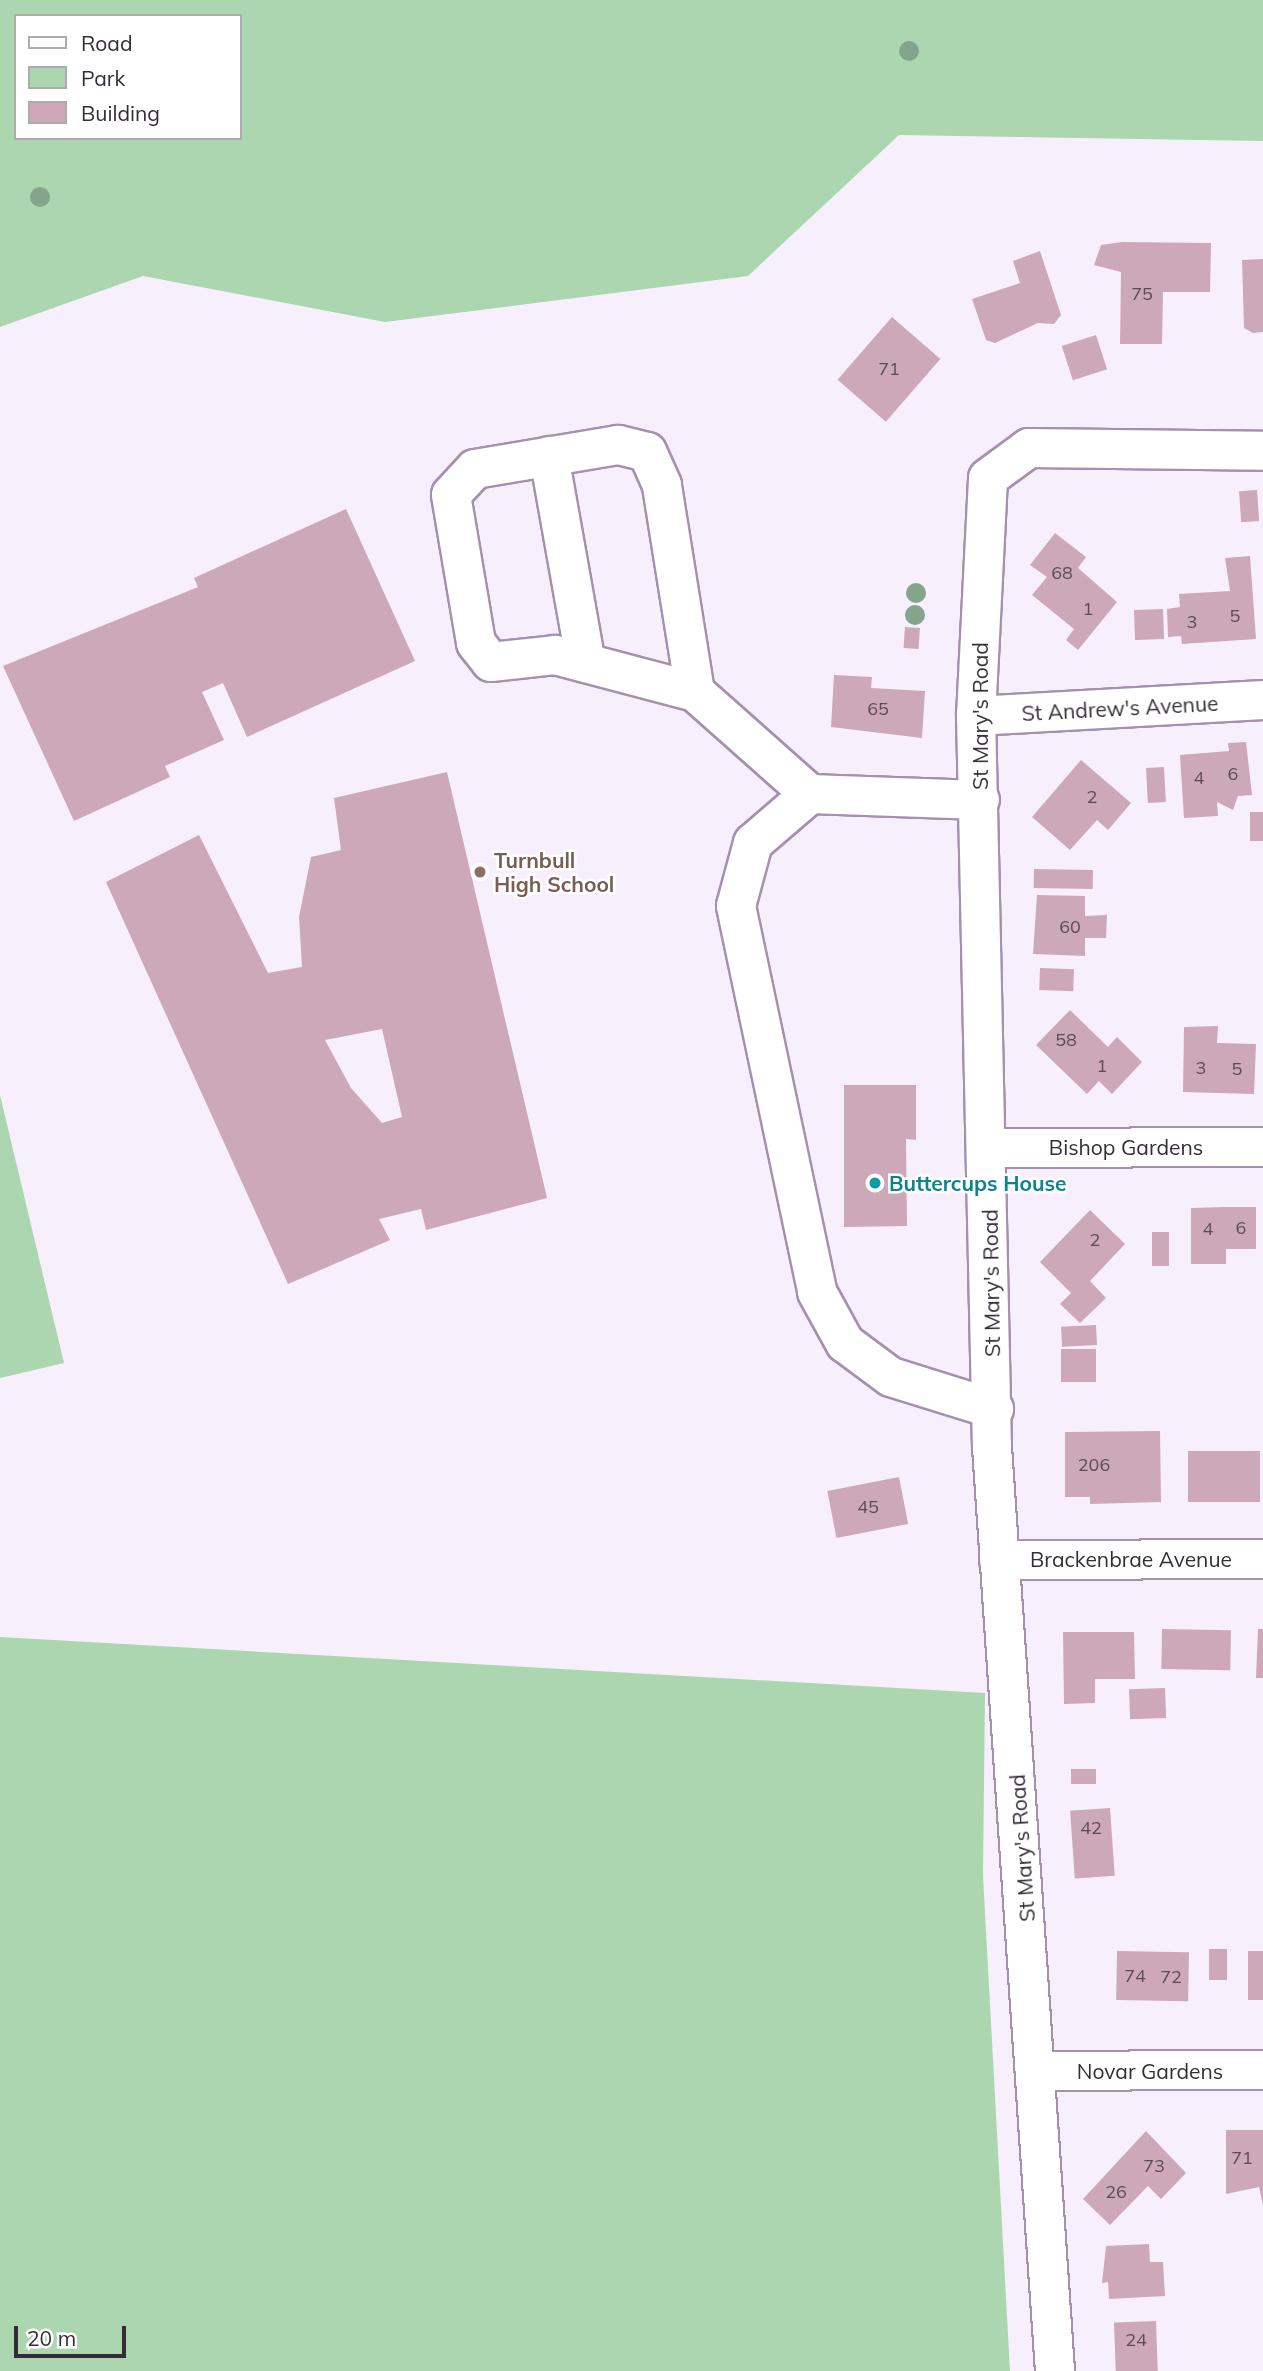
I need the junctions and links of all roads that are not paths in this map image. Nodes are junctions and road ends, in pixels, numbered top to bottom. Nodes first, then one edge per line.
1 (1263, 451) edge
2 (549, 456) junction
3 (586, 663) junction
4 (695, 692) junction
5 (1263, 700) edge
6 (976, 716) junction
7 (810, 794) junction
8 (980, 800) junction
9 (1263, 1147) edge
10 (989, 1148) junction
11 (994, 1409) junction
12 (1263, 1559) edge
13 (999, 1560) junction
14 (1263, 2070) edge
15 (1036, 2071) junction
16 (1055, 2371) edge

1 - 6 street, St Mary's Road
2 - 3 street
2 - 3 street
2 - 4 street
3 - 4 street
4 - 7 street
5 - 6 street, St Andrew's Avenue
6 - 8 street, St Mary's Road
7 - 8 street
7 - 11 street
8 - 10 street, St Mary's Road
9 - 10 street, Bishop Gardens
10 - 11 street, St Mary's Road
11 - 13 street, St Mary's Road
12 - 13 street, Brackenbrae Avenue
13 - 15 street, St Mary's Road
14 - 15 street, Novar Gardens
15 - 16 street, St Mary's Road

